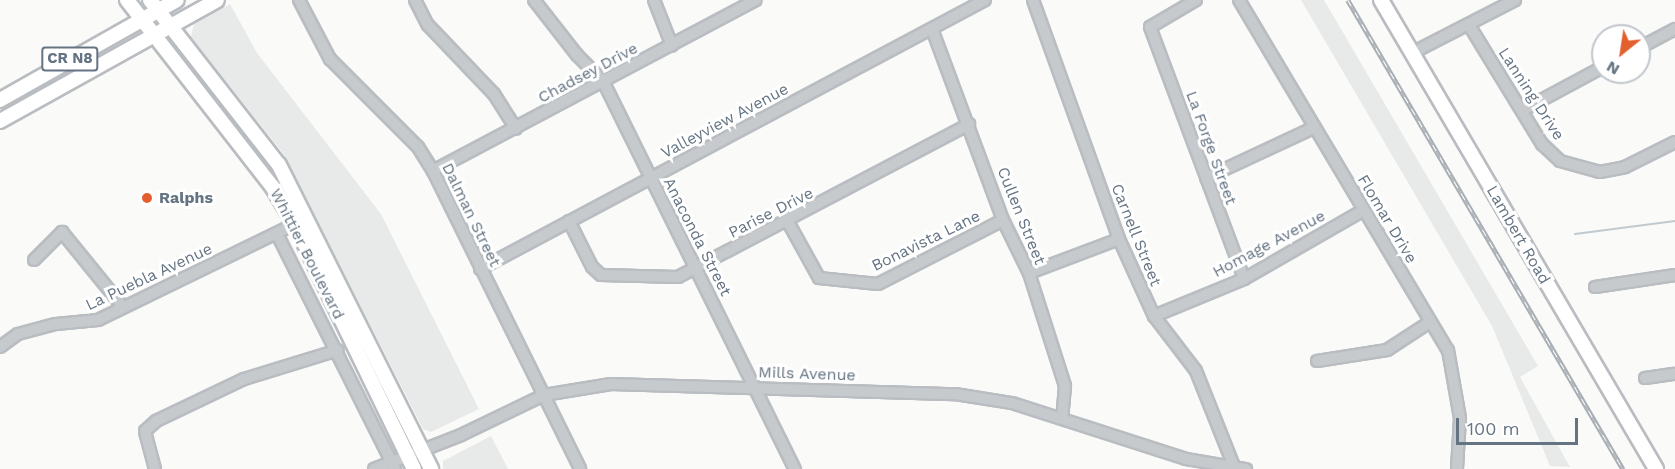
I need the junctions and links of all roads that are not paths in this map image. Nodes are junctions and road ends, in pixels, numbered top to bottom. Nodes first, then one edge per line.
1 (127, 0) edge
2 (177, 0) edge
3 (217, 0) edge
4 (298, 0) edge
5 (415, 0) edge
6 (534, 0) edge
7 (654, 0) edge
8 (985, 0) edge
9 (1033, 0) edge
10 (1196, 0) edge
11 (1239, 0) edge
12 (1381, 0) edge
13 (1515, 0) edge
14 (753, 1) edge
15 (154, 5) edge
16 (141, 17) junction
17 (171, 25) junction
18 (1469, 25) junction
19 (1675, 28) edge
20 (932, 29) junction
21 (154, 34) junction
22 (1651, 41) edge
23 (672, 46) junction
24 (1412, 53) junction
25 (1591, 73) edge
26 (603, 81) junction
27 (18, 90) junction
28 (0, 100) edge
29 (27, 105) junction
30 (1523, 110) junction
31 (0, 121) edge
32 (969, 124) junction
33 (1313, 128) junction
34 (516, 129) junction
35 (1675, 142) edge
36 (433, 171) junction
37 (650, 178) junction
38 (1206, 178) junction
39 (1364, 210) junction
40 (301, 220) junction
41 (1003, 220) junction
42 (569, 221) junction
43 (788, 222) junction
44 (277, 234) junction
45 (1119, 239) junction
46 (34, 260) dead end
47 (697, 268) junction
48 (480, 269) junction
49 (1029, 273) junction
50 (1675, 275) edge
51 (1244, 279) junction
52 (1594, 287) dead end
53 (123, 307) junction
54 (1154, 316) junction
55 (1430, 322) junction
56 (0, 347) edge
57 (338, 350) junction
58 (1317, 361) dead end
59 (1675, 374) edge
60 (1645, 378) dead end
61 (753, 388) junction
62 (544, 395) junction
63 (1062, 418) junction
64 (422, 451) junction
65 (1186, 459) junction
66 (411, 463) edge
67 (393, 467) edge
68 (155, 469) edge
69 (374, 469) edge
70 (431, 469) edge
71 (580, 469) edge
72 (795, 469) edge
73 (1179, 469) edge
74 (1234, 469) edge
75 (1246, 469) edge
76 (1457, 469) edge
77 (1656, 469) edge

1 - 16 main road, Whittier Boulevard
2 - 15 main road, CR N8
3 - 17 main road, CR N8
4 - 36 street, Dalman Street
5 - 34 street
6 - 26 street, Anaconda Street
7 - 23 street
8 - 20 street, Valleyview Avenue
9 - 45 street, Carnell Street
10 - 38 street, La Forge Street
11 - 33 street, Flomar Drive
12 - 24 main road, Lambert Road
13 - 18 street
14 - 23 street, Chadsey Drive
15 - 16 main road, CR N8
15 - 17 main road, Whittier Boulevard
16 - 21 main road, Whittier Boulevard
16 - 27 main road, CR N8
17 - 21 main road, CR N8
17 - 40 main road, Whittier Boulevard
18 - 24 street
18 - 30 street, Lanning Drive
19 - 22 street
20 - 32 street, Cullen Street
20 - 37 street, Valleyview Avenue
21 - 29 main road, CR N8
21 - 40 main road, Whittier Boulevard
23 - 26 street, Chadsey Drive
24 - 77 main road, Lambert Road
25 - 30 street
26 - 34 street, Chadsey Drive
26 - 37 street, Anaconda Street
27 - 28 main road, CR N8
27 - 29 main road
29 - 31 main road, CR N8
30 - 35 street, Lanning Drive
32 - 41 street, Cullen Street
32 - 43 street, Parise Drive
33 - 38 street
33 - 39 street, Flomar Drive
34 - 36 street, Chadsey Drive
36 - 48 street, Dalman Street
37 - 42 street, Valleyview Avenue
37 - 47 street, Anaconda Street
38 - 51 street, La Forge Street
39 - 51 street, Homage Avenue
39 - 55 street, Flomar Drive
40 - 44 street, La Puebla Avenue
40 - 64 main road, Whittier Boulevard
40 - 66 main road, Whittier Boulevard
41 - 43 street, Bonavista Lane
41 - 49 street, Cullen Street
42 - 47 street, Parise Drive
42 - 48 street, Valleyview Avenue
43 - 47 street, Parise Drive
44 - 53 street, La Puebla Avenue
44 - 57 street, Whittier Boulevard
45 - 49 street
45 - 54 street, Carnell Street
46 - 53 street
47 - 61 street, Anaconda Street
48 - 62 street, Dalman Street
49 - 63 street, Cullen Street
50 - 52 street
51 - 54 street, Homage Avenue
53 - 56 street, La Puebla Avenue
54 - 74 street, Carnell Street
55 - 58 street
55 - 76 street, Flomar Drive
57 - 67 street, Whittier Boulevard
57 - 68 street
59 - 60 street
61 - 62 street, Mills Avenue
61 - 63 street, Mills Avenue
61 - 72 street, Anaconda Street
62 - 64 street, Mills Avenue
62 - 71 street, Dalman Street
63 - 65 street, Mills Avenue
64 - 66 street, Mills Avenue
64 - 70 main road, Whittier Boulevard
65 - 73 street
65 - 74 street, Mills Avenue
66 - 67 street, Mills Avenue
67 - 69 street, Mills Avenue
74 - 75 street, Mills Avenue

